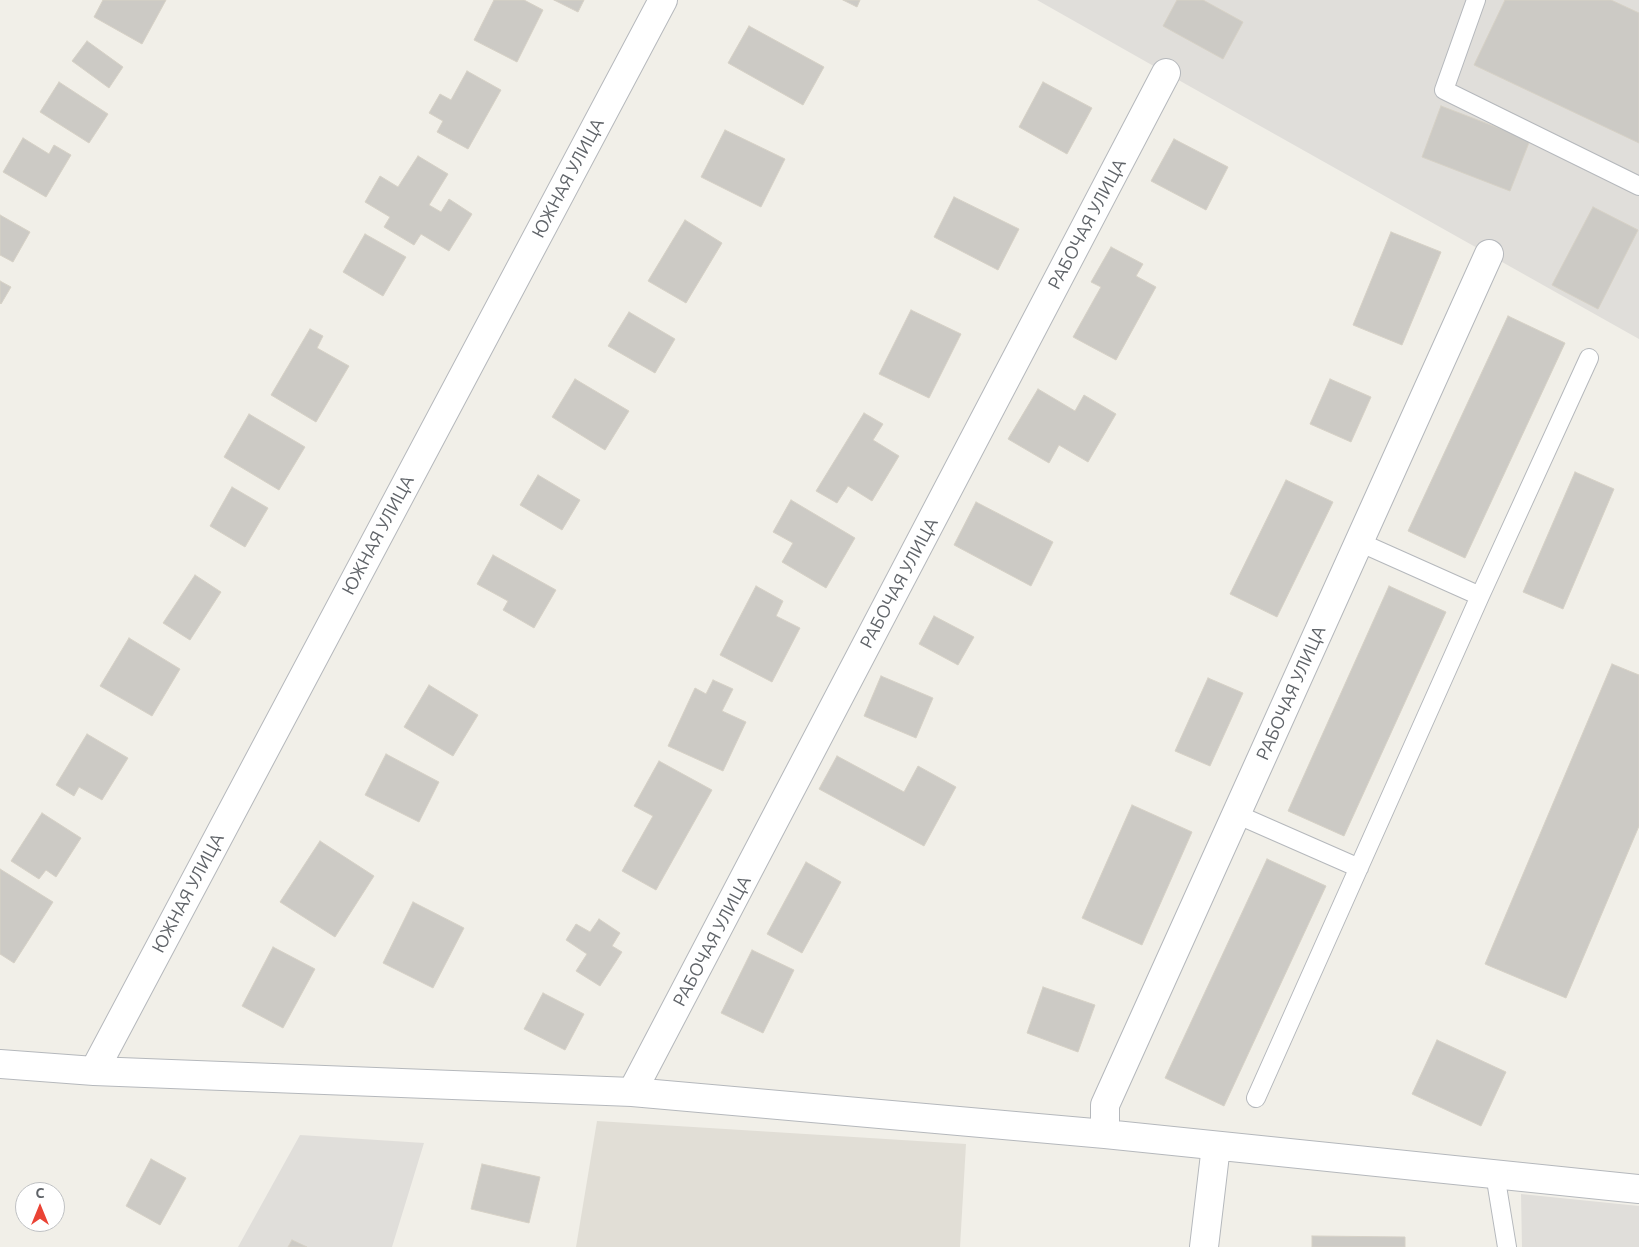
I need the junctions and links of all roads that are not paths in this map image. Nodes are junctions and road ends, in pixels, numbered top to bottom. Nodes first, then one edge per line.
1 (663, 0) edge
2 (1477, 1) edge
3 (1166, 73) dead end
4 (1639, 186) edge
5 (1489, 254) dead end
6 (1590, 358) dead end
7 (1359, 542) junction
8 (1480, 596) junction
9 (1236, 814) junction
10 (1359, 868) junction
11 (0, 1064) edge
12 (94, 1071) junction
13 (632, 1092) junction
14 (1256, 1098) dead end
15 (1105, 1134) junction
16 (1216, 1146) junction
17 (1495, 1174) junction
18 (1639, 1189) edge
19 (1204, 1247) edge
20 (1507, 1247) edge

1 - 12 street, ЮЖНАЯ УЛИЦА
2 - 4 lane
3 - 13 street, РАБОЧАЯ УЛИЦА
5 - 7 street, РАБОЧАЯ УЛИЦА
6 - 8 lane
7 - 8 lane
7 - 9 street, РАБОЧАЯ УЛИЦА
8 - 10 lane
9 - 10 lane
9 - 15 street, РАБОЧАЯ УЛИЦА
10 - 14 lane
11 - 12 street
12 - 13 street
13 - 15 street
15 - 16 street
16 - 17 street
16 - 19 street
17 - 18 street
17 - 20 lane

